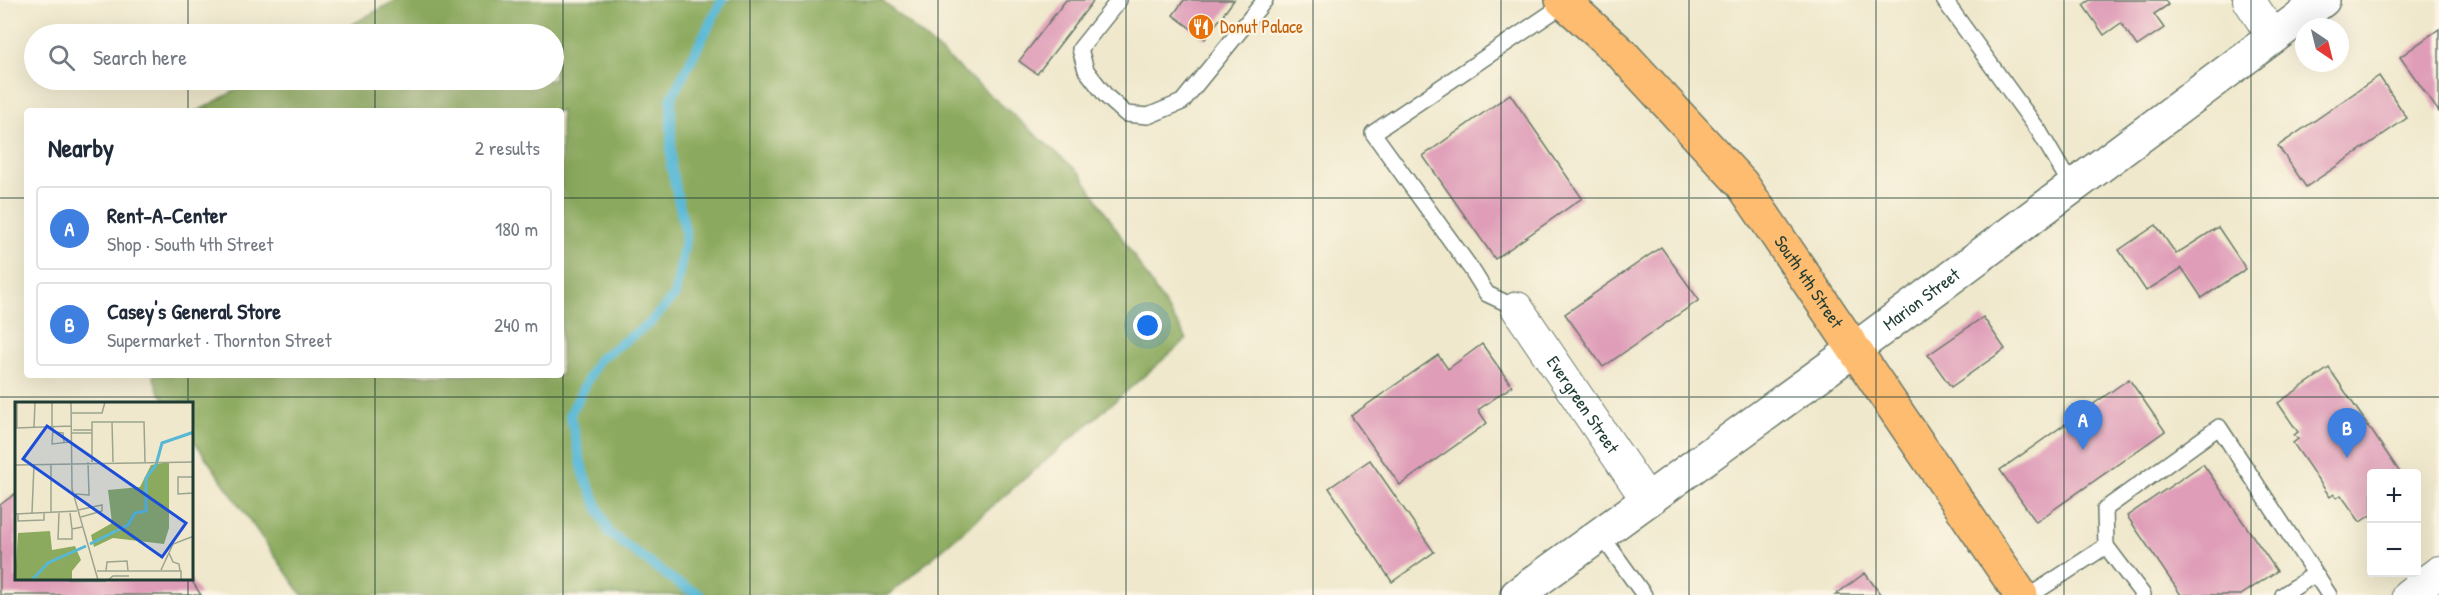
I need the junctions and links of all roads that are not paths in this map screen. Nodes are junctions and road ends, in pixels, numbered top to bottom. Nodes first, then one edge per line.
1 (1119, 0) edge
2 (1264, 0) edge
3 (1944, 0) edge
4 (2249, 0) edge
5 (2323, 0) edge
6 (1564, 2) edge
7 (2273, 37) junction
8 (2072, 187) junction
9 (1517, 308) joint
10 (1855, 349) junction
11 (1648, 501) junction
12 (1601, 535) junction
13 (2106, 546) junction
14 (2439, 572) edge
15 (2315, 574) junction
16 (1517, 595) edge
17 (1644, 595) edge
18 (2021, 595) edge
19 (2031, 595) edge
20 (2143, 595) edge
21 (2283, 595) edge
22 (2329, 595) edge
23 (2408, 595) edge

1 - 2 lane
3 - 8 lane
4 - 7 street
5 - 7 street, Marion Street
6 - 9 lane
6 - 10 highway, South 4th Street
7 - 8 street, Marion Street
8 - 10 street, Marion Street
9 - 11 street, Evergreen Street
10 - 11 street, Marion Street
10 - 18 highway, South 4th Street
11 - 12 street, Marion Street
12 - 16 street, Marion Street
12 - 17 lane
13 - 15 lane
13 - 19 lane
13 - 20 lane
14 - 23 street
15 - 21 lane
15 - 22 lane

